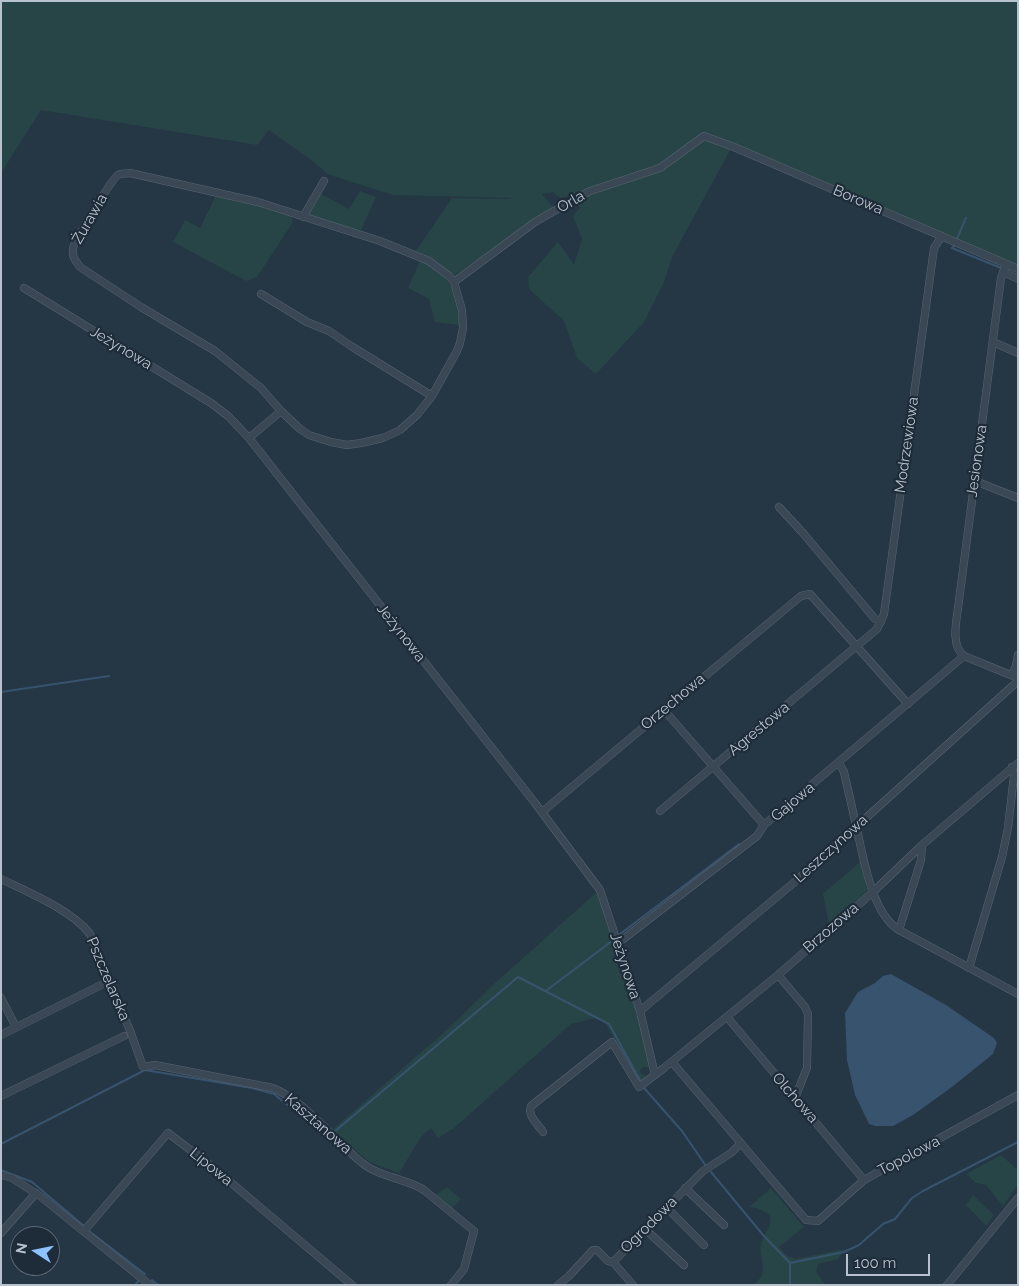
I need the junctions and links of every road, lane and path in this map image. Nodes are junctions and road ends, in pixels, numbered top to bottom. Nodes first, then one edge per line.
1 (697, 139) joint
2 (324, 181) dead end
3 (303, 218) junction
4 (942, 236) junction
5 (1006, 264) junction
6 (1018, 269) edge
7 (1003, 272) junction
8 (1018, 279) edge
9 (454, 282) junction
10 (24, 288) dead end
11 (261, 294) dead end
12 (994, 342) junction
13 (1018, 353) edge
14 (432, 396) junction
15 (280, 411) junction
16 (249, 438) junction
17 (975, 481) junction
18 (1018, 498) edge
19 (779, 507) dead end
20 (881, 622) junction
21 (857, 647) junction
22 (1018, 655) edge
23 (964, 656) junction
24 (1016, 678) edge
25 (908, 704) junction
26 (664, 710) junction
27 (839, 763) junction
28 (1015, 765) edge
29 (714, 767) junction
30 (660, 811) dead end
31 (542, 812) junction
32 (764, 826) junction
33 (856, 826) junction
34 (922, 845) junction
35 (1, 879) edge
36 (873, 892) junction
37 (899, 930) junction
38 (618, 943) junction
39 (969, 968) junction
40 (778, 975) junction
41 (109, 981) junction
42 (1018, 994) edge
43 (1, 998) edge
44 (640, 1011) junction
45 (726, 1017) junction
46 (16, 1027) junction
47 (1, 1035) edge
48 (124, 1036) dead end
49 (672, 1062) junction
50 (143, 1067) joint
51 (655, 1075) junction
52 (1018, 1095) edge
53 (1, 1096) edge
54 (795, 1098) junction
55 (544, 1132) dead end
56 (741, 1143) junction
57 (1, 1174) edge
58 (864, 1180) junction
59 (685, 1188) junction
60 (36, 1193) junction
61 (1018, 1198) edge
62 (667, 1208) junction
63 (724, 1225) dead end
64 (645, 1229) junction
65 (84, 1231) junction
66 (1, 1233) edge
67 (704, 1245) dead end
68 (613, 1262) junction
69 (684, 1265) dead end
70 (145, 1283) edge
71 (352, 1285) edge
72 (451, 1285) edge
73 (558, 1285) edge
74 (633, 1285) edge
75 (947, 1285) edge

1 - 4 street, Borowa
1 - 9 street, Orla
2 - 3 street
3 - 9 street, Żurawia
3 - 15 street, Żurawia
4 - 5 street, Borowa
4 - 20 street, Modrzewiowa
5 - 6 street, Borowa
5 - 7 street, Jesionowa
7 - 8 street
7 - 12 street, Jesionowa
9 - 14 street, Żurawia
10 - 16 street, Jeżynowa
11 - 14 street
12 - 13 street
12 - 17 street, Jesionowa
14 - 15 street, Żurawia
15 - 16 street
16 - 31 street, Jeżynowa
17 - 18 street
17 - 23 street, Jesionowa
19 - 20 street
20 - 21 street
21 - 25 street
21 - 26 street, Orzechowa
21 - 29 street, Agrestowa
22 - 24 street
23 - 24 street
23 - 25 street, Gajowa
24 - 33 street, Leszczynowa
25 - 27 street, Gajowa
26 - 29 street
26 - 31 street, Orzechowa
27 - 32 street, Gajowa
27 - 33 street
28 - 34 street, Brzozowa
28 - 39 street
29 - 30 street, Agrestowa
29 - 32 street
31 - 38 street, Jeżynowa
32 - 38 street, Gajowa
33 - 36 street
33 - 44 street, Leszczynowa
34 - 36 street, Brzozowa
34 - 37 street
35 - 41 street, Pszczelarska
36 - 37 street
36 - 40 street, Brzozowa
37 - 39 street
38 - 44 street, Jeżynowa
39 - 42 street
40 - 45 street, Brzozowa
40 - 54 street
41 - 46 street
41 - 50 street, Pszczelarska
43 - 46 street
44 - 51 street, Jeżynowa
45 - 49 street, Brzozowa
45 - 54 street, Olchowa
46 - 47 street
48 - 53 street
49 - 51 street, Brzozowa
49 - 56 street
50 - 72 street, Kasztanowa
51 - 55 street, Brzozowa
52 - 58 street, Topolowa
54 - 58 street, Olchowa
56 - 58 street, Topolowa
56 - 59 street, Ogrodowa
57 - 60 street
59 - 62 street, Ogrodowa
59 - 63 street
60 - 65 street
60 - 66 street
61 - 75 street
62 - 64 street, Ogrodowa
62 - 67 street
64 - 68 street, Ogrodowa
64 - 69 street
65 - 70 street
65 - 71 street, Lipowa
68 - 73 street, Ogrodowa
68 - 74 street

